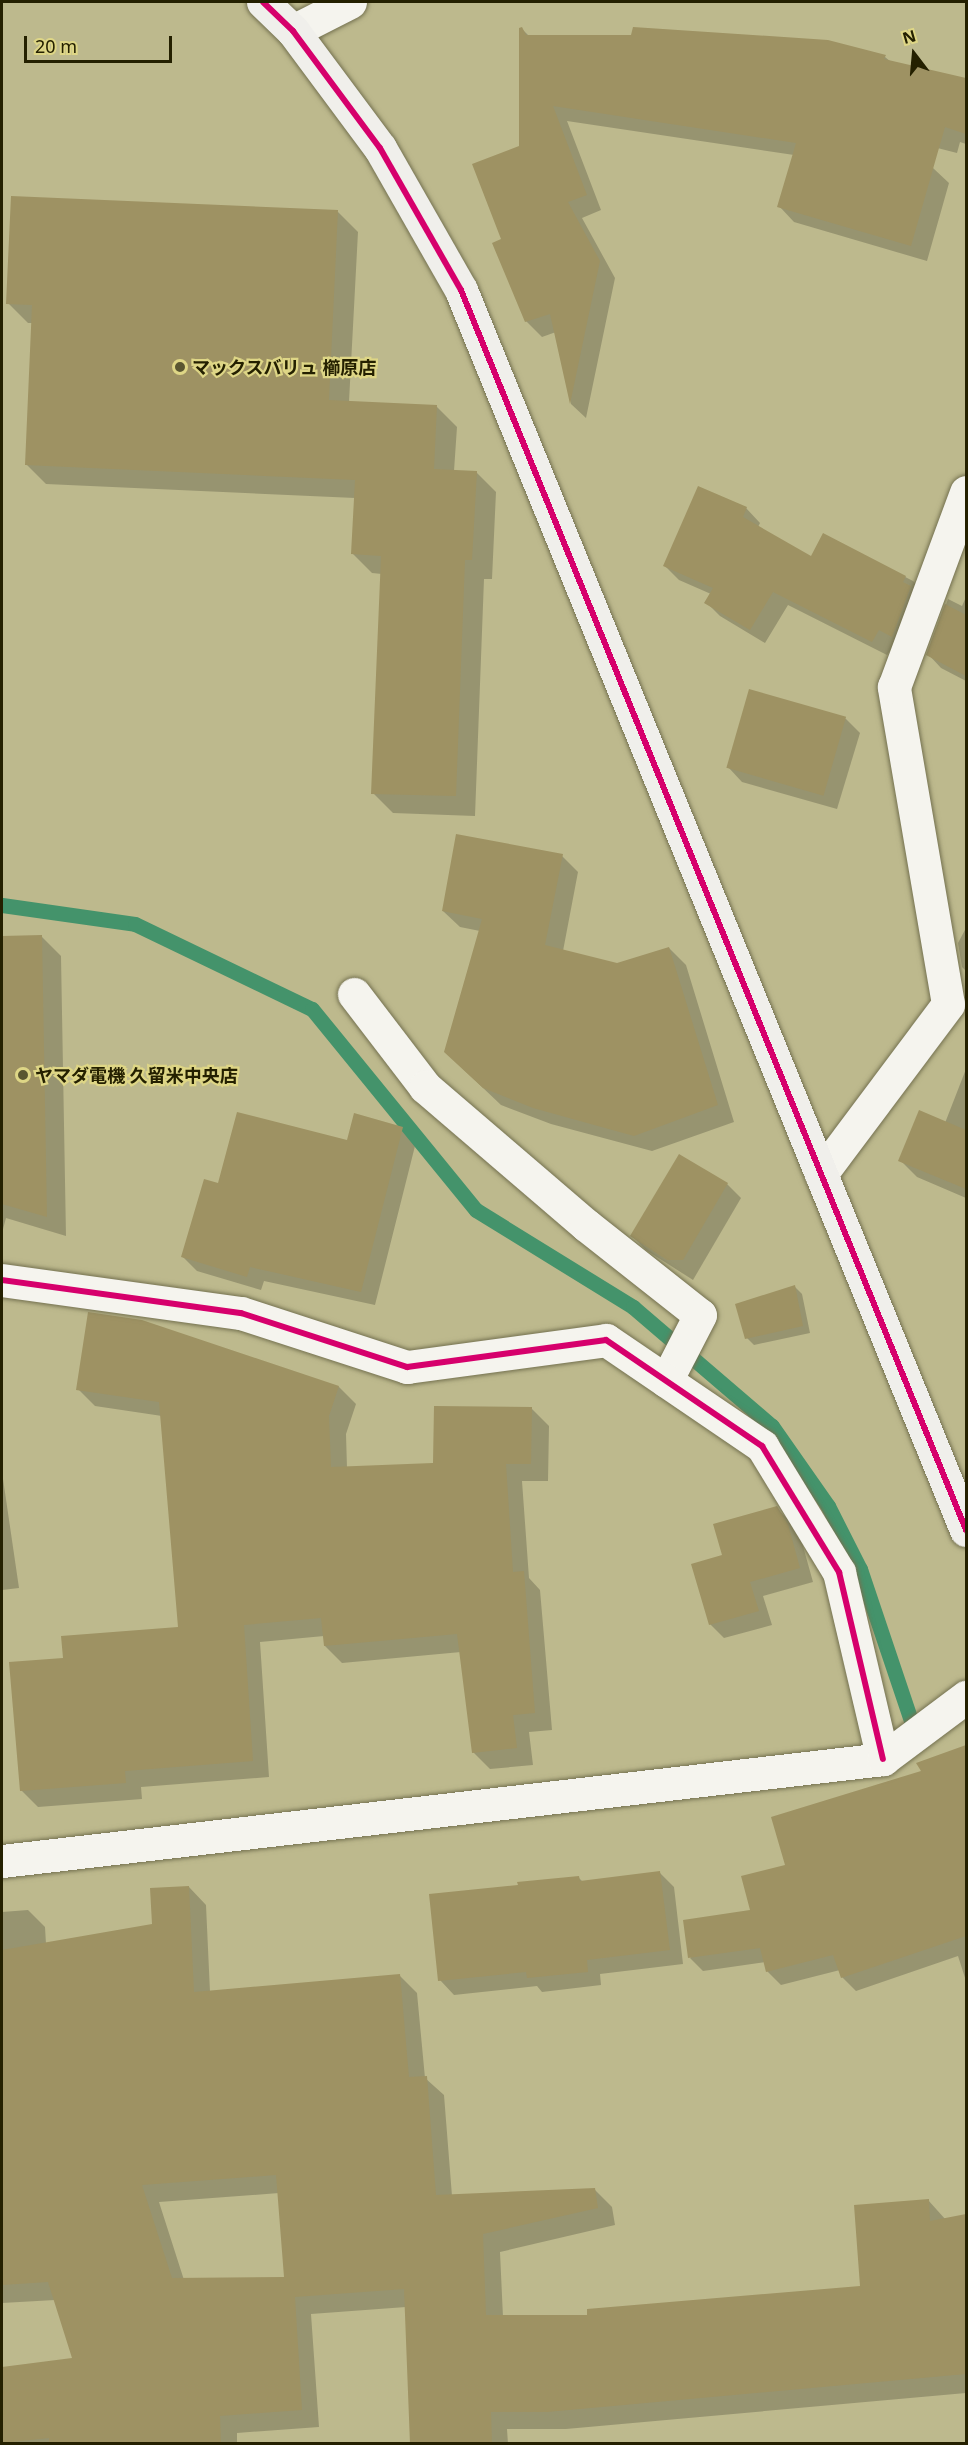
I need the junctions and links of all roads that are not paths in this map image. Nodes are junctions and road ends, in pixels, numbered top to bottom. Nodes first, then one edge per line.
1 (263, 2) edge
2 (350, 2) edge
3 (293, 31) junction
4 (966, 492) edge
5 (354, 994) dead end
6 (821, 1174) junction
7 (2, 1280) edge
8 (666, 1381) junction
9 (966, 1530) edge
10 (966, 1697) edge
11 (883, 1759) junction
12 (2, 1861) edge

1 - 3 street
2 - 3 street
3 - 6 street
4 - 6 street
5 - 8 street
6 - 9 street
7 - 8 street
8 - 11 street
10 - 11 street
11 - 12 street

